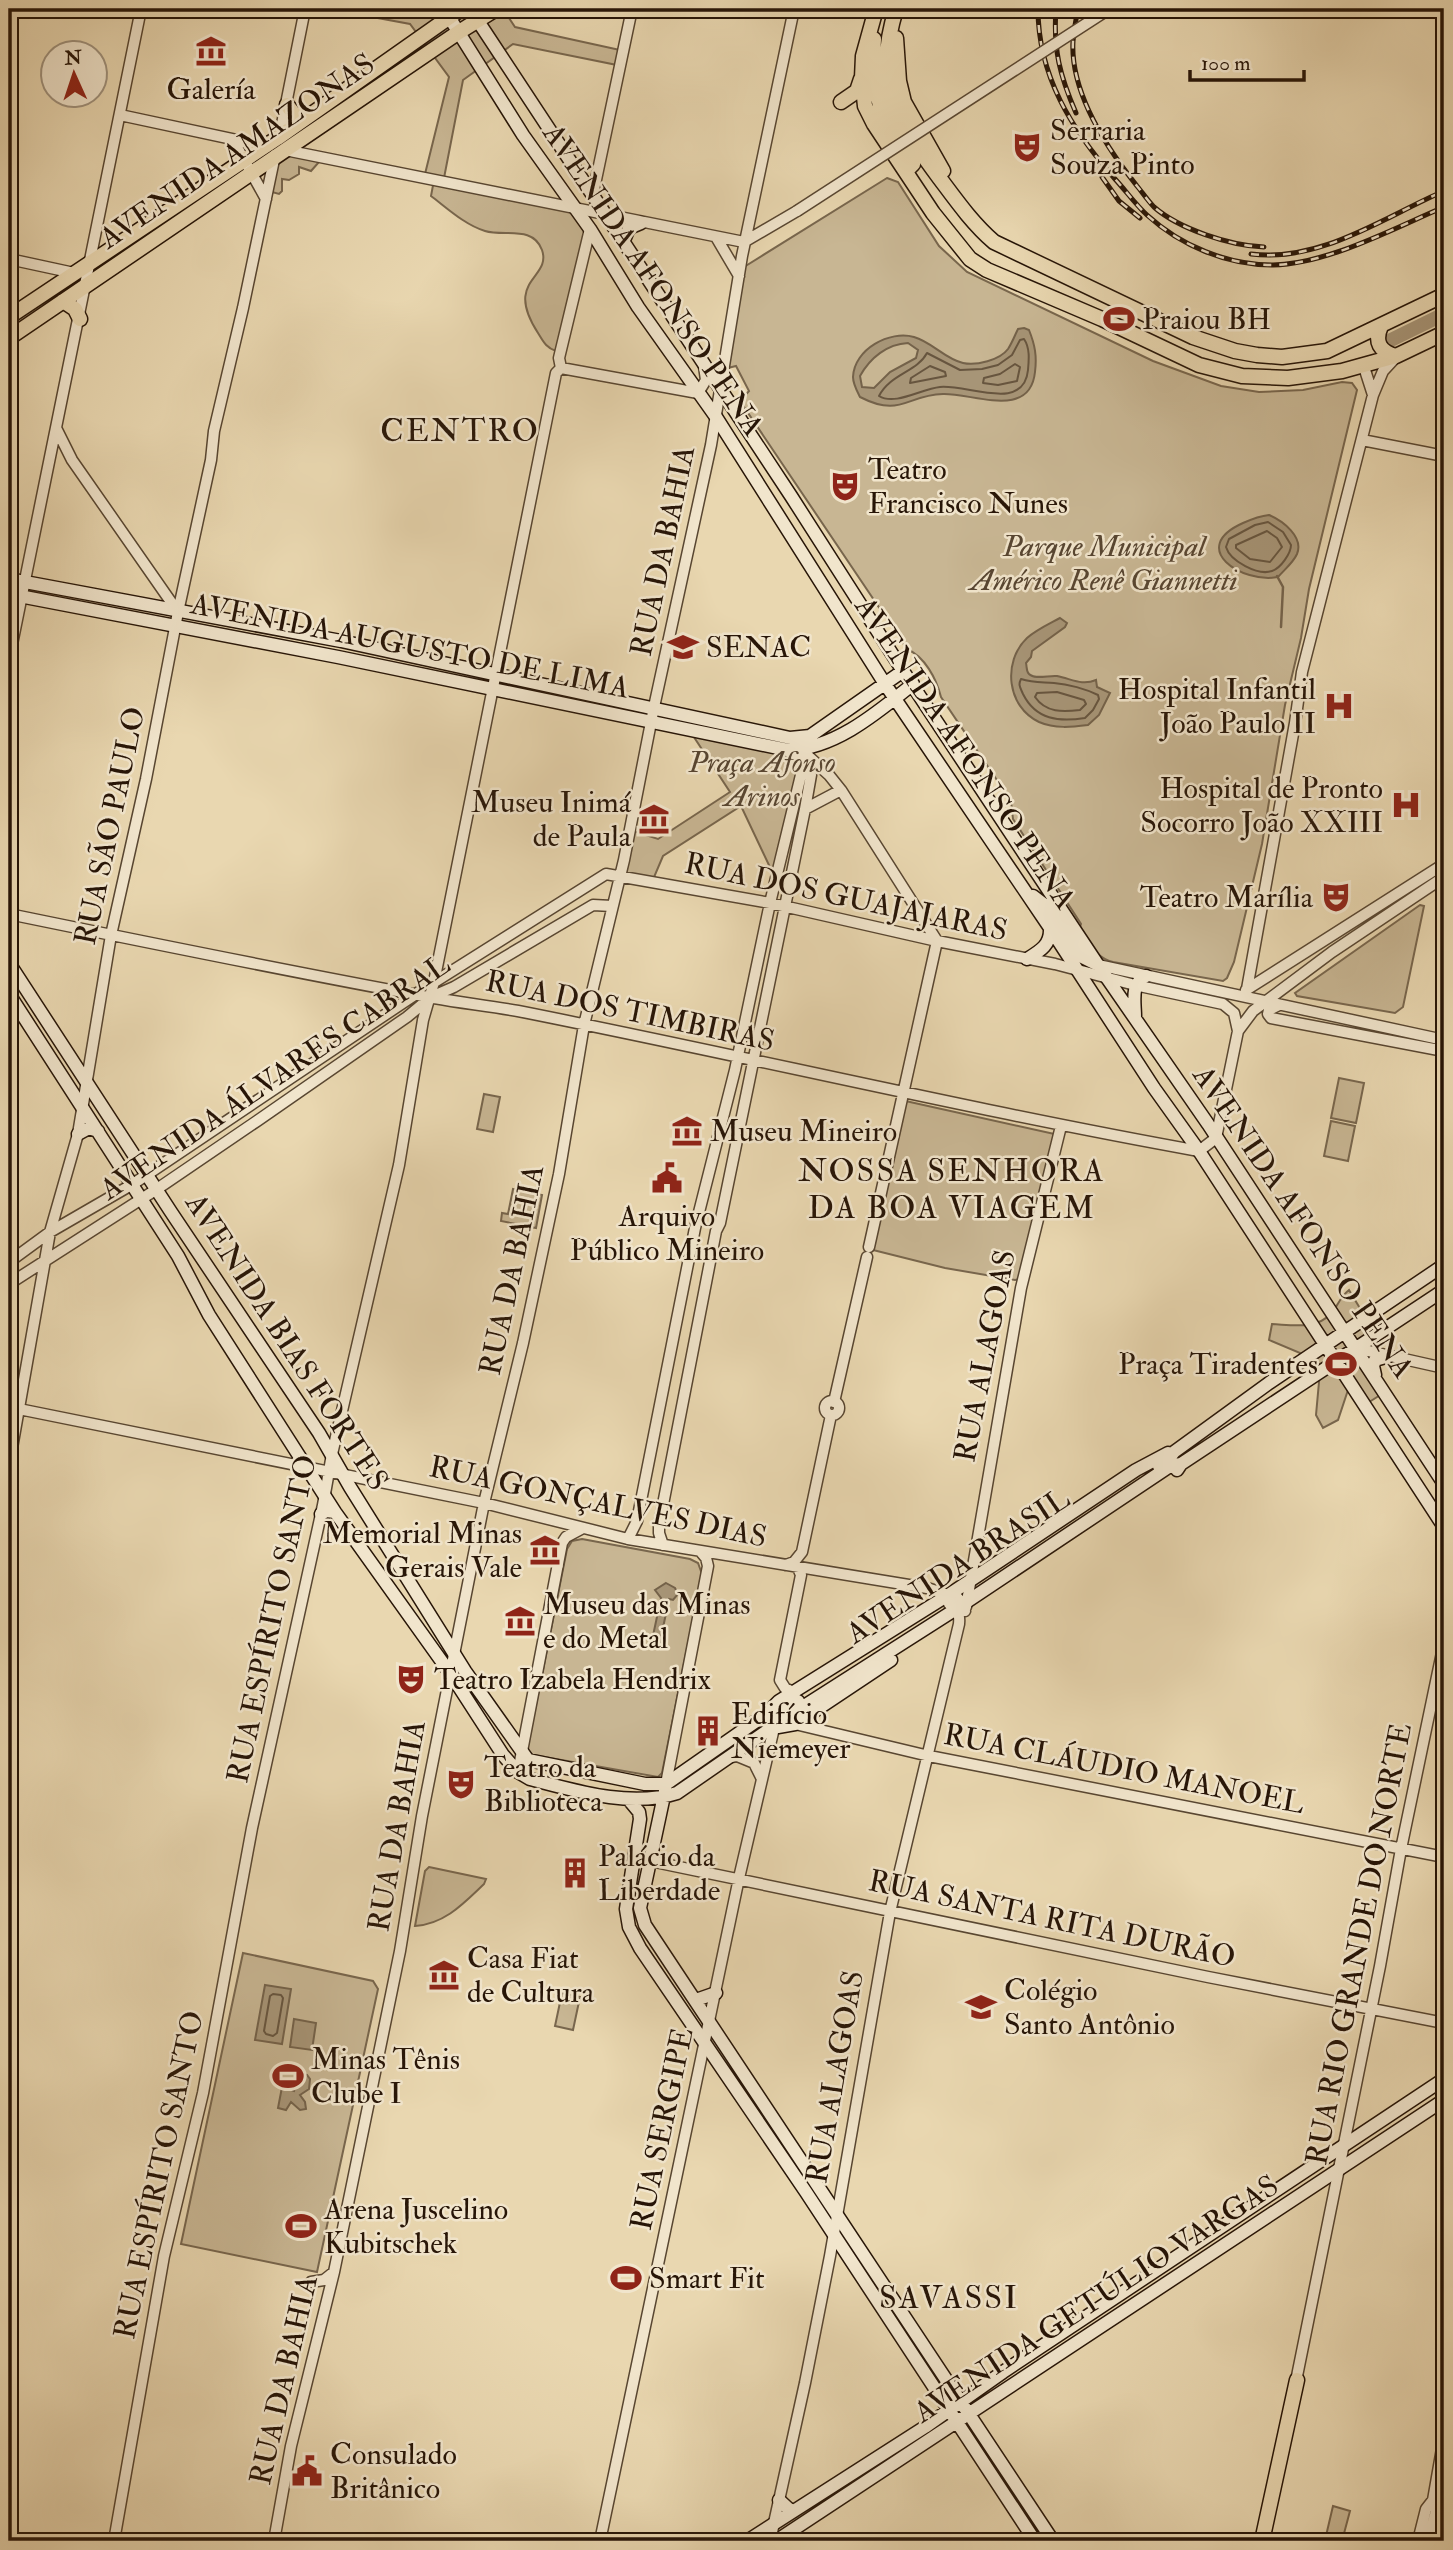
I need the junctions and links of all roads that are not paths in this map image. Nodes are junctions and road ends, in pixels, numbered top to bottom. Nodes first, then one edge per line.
1 (141, 9) edge
2 (305, 9) edge
3 (496, 9) edge
4 (632, 9) edge
5 (794, 9) edge
6 (1109, 9) edge
7 (896, 10) edge
8 (451, 11) edge
9 (875, 13) edge
10 (473, 15) edge
11 (459, 32) junction
12 (862, 78) junction
13 (841, 102) dead end
14 (287, 105) junction
15 (120, 115) junction
16 (310, 115) junction
17 (233, 140) junction
18 (276, 148) junction
19 (917, 157) junction
20 (245, 160) junction
21 (252, 174) junction
22 (593, 194) junction
23 (266, 199) junction
24 (574, 209) junction
25 (752, 212) junction
26 (607, 216) junction
27 (641, 223) junction
28 (590, 229) junction
29 (765, 231) junction
30 (716, 237) junction
31 (624, 240) junction
32 (744, 242) junction
33 (607, 256) junction
34 (9, 258) edge
35 (582, 260) junction
36 (90, 263) junction
37 (74, 273) junction
38 (739, 276) junction
39 (86, 286) junction
40 (1444, 295) edge
41 (63, 301) junction
42 (9, 317) edge
43 (80, 319) junction
44 (1381, 326) junction
45 (1444, 333) edge
46 (9, 338) edge
47 (1327, 351) junction
48 (1396, 356) junction
49 (1364, 367) junction
50 (561, 368) junction
51 (712, 368) junction
52 (720, 387) junction
53 (698, 393) junction
54 (1373, 394) junction
55 (716, 417) junction
56 (56, 428) junction
57 (1362, 440) junction
58 (1444, 456) edge
59 (49, 460) junction
60 (72, 460) junction
61 (9, 579) edge
62 (24, 583) junction
63 (15, 596) edge
64 (178, 612) junction
65 (176, 626) junction
66 (9, 659) edge
67 (903, 671) junction
68 (496, 675) junction
69 (885, 684) junction
70 (913, 684) junction
71 (493, 689) junction
72 (895, 698) junction
73 (654, 707) junction
74 (652, 720) junction
75 (827, 740) junction
76 (793, 746) junction
77 (812, 766) junction
78 (842, 790) junction
79 (805, 808) junction
80 (1444, 864) edge
81 (606, 874) joint
82 (620, 877) junction
83 (1444, 877) edge
84 (1022, 888) junction
85 (770, 903) junction
86 (612, 906) junction
87 (784, 906) junction
88 (9, 914) edge
89 (1051, 928) junction
90 (111, 935) junction
91 (937, 941) junction
92 (1253, 954) junction
93 (1027, 959) junction
94 (9, 962) edge
95 (1098, 965) junction
96 (1076, 968) junction
97 (1273, 971) junction
98 (1107, 976) junction
99 (1146, 976) junction
100 (435, 982) junction
101 (1135, 985) junction
102 (1088, 986) junction
103 (1242, 993) junction
104 (9, 994) edge
105 (415, 994) junction
106 (431, 997) junction
107 (1265, 1001) junction
108 (1223, 1004) junction
109 (1136, 1018) junction
110 (584, 1025) junction
111 (1238, 1031) junction
112 (1406, 1039) junction
113 (1444, 1040) edge
114 (1444, 1051) edge
115 (738, 1058) junction
116 (753, 1062) junction
117 (86, 1083) junction
118 (903, 1091) junction
119 (82, 1106) junction
120 (1061, 1126) junction
121 (98, 1131) junction
122 (78, 1134) junction
123 (1216, 1138) junction
124 (1199, 1151) junction
125 (147, 1174) junction
126 (133, 1184) junction
127 (157, 1189) junction
128 (142, 1199) junction
129 (50, 1232) junction
130 (47, 1258) junction
131 (9, 1262) edge
132 (1444, 1265) edge
133 (9, 1284) edge
134 (1444, 1290) edge
135 (1344, 1332) junction
136 (1325, 1345) junction
137 (1355, 1348) junction
138 (1389, 1356) junction
139 (1336, 1360) junction
140 (1444, 1368) edge
141 (1375, 1375) junction
142 (13, 1408) edge
143 (332, 1454) junction
144 (1168, 1458) junction
145 (9, 1465) edge
146 (308, 1469) junction
147 (329, 1473) junction
148 (344, 1476) junction
149 (1444, 1484) edge
150 (326, 1494) junction
151 (484, 1503) junction
152 (335, 1512) junction
153 (321, 1514) junction
154 (1444, 1527) edge
155 (581, 1529) junction
156 (628, 1539) junction
157 (663, 1545) junction
158 (701, 1552) junction
159 (802, 1552) junction
160 (973, 1556) junction
161 (785, 1565) junction
162 (798, 1568) junction
163 (988, 1569) junction
164 (812, 1571) junction
165 (961, 1603) junction
166 (1444, 1643) edge
167 (454, 1652) junction
168 (450, 1673) junction
169 (793, 1692) junction
170 (785, 1709) junction
171 (765, 1715) junction
172 (795, 1724) junction
173 (774, 1728) junction
174 (521, 1750) junction
175 (929, 1756) junction
176 (731, 1757) junction
177 (517, 1772) junction
178 (762, 1779) junction
179 (666, 1784) junction
180 (663, 1797) junction
181 (629, 1800) junction
182 (1401, 1849) junction
183 (1444, 1857) edge
184 (650, 1861) junction
185 (739, 1878) junction
186 (890, 1912) junction
187 (645, 1925) junction
188 (629, 1927) junction
189 (716, 1993) junction
190 (696, 2000) junction
191 (1372, 2008) junction
192 (1444, 2022) edge
193 (709, 2024) junction
194 (705, 2042) junction
195 (1444, 2080) edge
196 (1444, 2100) edge
197 (1344, 2145) junction
198 (1340, 2170) junction
199 (1325, 2179) junction
200 (1336, 2189) junction
201 (835, 2216) junction
202 (833, 2234) junction
203 (846, 2255) junction
204 (830, 2256) junction
205 (334, 2272) junction
206 (311, 2282) dead end
207 (1297, 2381) junction
208 (965, 2408) junction
209 (952, 2416) junction
210 (1444, 2437) edge
211 (779, 2500) junction
212 (1438, 2508) edge
213 (792, 2512) junction
214 (777, 2522) junction
215 (790, 2532) junction
216 (765, 2538) edge
217 (114, 2541) edge
218 (274, 2541) edge
219 (600, 2541) edge
220 (747, 2541) edge
221 (776, 2541) edge
222 (1035, 2541) edge
223 (1052, 2541) edge
224 (1256, 2541) edge
225 (1262, 2541) edge
226 (1418, 2541) edge
227 (1427, 2541) edge

1 - 15 street
2 - 14 street, RUA SÃO PAULO
3 - 10 main road, AVENIDA AMAZONAS
4 - 22 street
5 - 25 street
6 - 29 street, bridge
7 - 19 main road
8 - 11 main road, AVENIDA AFONSO PENA
8 - 16 main road, AVENIDA AMAZONAS
9 - 12 main road
9 - 19 main road
10 - 11 main road, AVENIDA AMAZONAS
10 - 22 main road, AVENIDA AFONSO PENA
11 - 18 main road, AVENIDA AMAZONAS
11 - 24 main road, AVENIDA AFONSO PENA
12 - 13 main road
12 - 19 main road
14 - 16 main road
14 - 18 street, RUA SÃO PAULO
15 - 17 street
15 - 36 street
16 - 18 main road, AVENIDA AMAZONAS
17 - 18 street
17 - 20 street
18 - 20 main road, AVENIDA AMAZONAS
18 - 21 main road, AVENIDA AMAZONAS
18 - 23 street, RUA SÃO PAULO
18 - 24 street
19 - 47 main road
19 - 49 main road
20 - 21 street
20 - 36 main road, AVENIDA AMAZONAS
21 - 23 street
21 - 39 main road, AVENIDA AMAZONAS
22 - 26 main road, AVENIDA AFONSO PENA
23 - 64 street, RUA SÃO PAULO
24 - 26 street
24 - 28 main road, AVENIDA AFONSO PENA
25 - 29 street
25 - 32 street
26 - 27 street
26 - 31 main road, AVENIDA AFONSO PENA
27 - 30 street
27 - 31 main road
28 - 33 main road, AVENIDA AFONSO PENA
28 - 35 street, RUA ESPÍRITO SANTO
29 - 32 street
30 - 32 street
30 - 38 street
31 - 51 main road, AVENIDA AFONSO PENA
32 - 38 street
33 - 35 street
33 - 53 main road, AVENIDA AFONSO PENA
34 - 37 street
35 - 50 street, RUA ESPÍRITO SANTO
36 - 37 main road, AVENIDA AMAZONAS
36 - 39 street
37 - 42 main road, AVENIDA AMAZONAS
38 - 51 street
39 - 41 main road, AVENIDA AMAZONAS
39 - 43 street
40 - 44 main road
41 - 43 main road
41 - 46 main road, AVENIDA AMAZONAS
43 - 56 street
44 - 47 main road
44 - 48 main road
45 - 48 main road
47 - 49 main road
48 - 49 main road
48 - 54 street
49 - 54 street
50 - 53 street
50 - 68 street, RUA ESPÍRITO SANTO
51 - 52 main road, AVENIDA AFONSO PENA
51 - 53 street
52 - 55 street, RUA DA BAHIA
52 - 67 main road, AVENIDA AFONSO PENA
53 - 55 main road, AVENIDA AFONSO PENA
54 - 57 street
55 - 69 main road, AVENIDA AFONSO PENA
55 - 73 street, RUA DA BAHIA
56 - 59 street
56 - 60 street
57 - 58 street
57 - 92 street
59 - 60 street
59 - 62 street
60 - 64 street
61 - 62 main road, AVENIDA AUGUSTO DE LIMA
62 - 63 street
62 - 64 main road, AVENIDA AUGUSTO DE LIMA
63 - 65 main road, AVENIDA AUGUSTO DE LIMA
63 - 66 street
64 - 65 street, RUA SÃO PAULO
64 - 68 main road, AVENIDA AUGUSTO DE LIMA
65 - 71 main road, AVENIDA AUGUSTO DE LIMA
65 - 90 street, RUA SÃO PAULO
67 - 69 main road
67 - 70 main road, AVENIDA AFONSO PENA
68 - 71 street, RUA ESPÍRITO SANTO
68 - 73 main road, AVENIDA AUGUSTO DE LIMA
69 - 72 main road, AVENIDA AFONSO PENA
69 - 76 main road
70 - 72 main road
70 - 95 main road, AVENIDA AFONSO PENA
71 - 74 main road, AVENIDA AUGUSTO DE LIMA
71 - 100 street, RUA ESPÍRITO SANTO
72 - 75 main road
72 - 84 main road, AVENIDA AFONSO PENA
73 - 74 street, RUA DA BAHIA
73 - 76 main road, AVENIDA AUGUSTO DE LIMA
74 - 76 main road, AVENIDA AUGUSTO DE LIMA
74 - 82 street, RUA DA BAHIA
75 - 76 main road
75 - 77 street
76 - 77 street
76 - 85 street
77 - 78 street
77 - 79 street
78 - 79 street
78 - 91 street
79 - 87 street
80 - 97 street
81 - 82 street, RUA DOS GUAJAJARAS
81 - 100 street, AVENIDA ÁLVARES CABRAL
82 - 85 street, RUA DOS GUAJAJARAS
82 - 86 street, RUA DA BAHIA
83 - 107 street
84 - 89 main road, AVENIDA AFONSO PENA
84 - 95 main road
85 - 87 street, RUA DOS GUAJAJARAS
85 - 115 street
86 - 106 street, AVENIDA ÁLVARES CABRAL
86 - 110 street, RUA DA BAHIA
87 - 91 street, RUA DOS GUAJAJARAS
87 - 116 street
88 - 90 street, RUA DOS TIMBIRAS
89 - 93 main road
89 - 96 main road, AVENIDA AFONSO PENA
90 - 105 street, RUA DOS TIMBIRAS
90 - 117 street, RUA SÃO PAULO
91 - 93 street, RUA DOS GUAJAJARAS
91 - 118 street
92 - 97 street
92 - 103 street
93 - 96 street, RUA DOS GUAJAJARAS
94 - 117 main road, AVENIDA BIAS FORTES
95 - 98 main road, AVENIDA AFONSO PENA
95 - 99 street
96 - 98 street, RUA DOS GUAJAJARAS
96 - 102 main road, AVENIDA AFONSO PENA
97 - 103 street
98 - 101 street, RUA DOS GUAJAJARAS
98 - 102 main road
98 - 109 main road, AVENIDA AFONSO PENA
99 - 101 main road
99 - 103 street
100 - 105 street, AVENIDA ÁLVARES CABRAL
100 - 106 street, RUA ESPÍRITO SANTO
101 - 108 street, RUA DOS GUAJAJARAS
101 - 109 main road
102 - 124 main road, AVENIDA AFONSO PENA
103 - 107 street
103 - 108 street
104 - 119 main road, AVENIDA BIAS FORTES
105 - 106 street, RUA DOS TIMBIRAS
105 - 125 street, AVENIDA ÁLVARES CABRAL
106 - 110 street, RUA DOS TIMBIRAS
106 - 127 street, AVENIDA ÁLVARES CABRAL
106 - 143 street, RUA ESPÍRITO SANTO
107 - 111 street
107 - 112 street
108 - 111 street
109 - 123 main road, AVENIDA AFONSO PENA
110 - 115 street, RUA DOS TIMBIRAS
110 - 151 street, RUA DA BAHIA
111 - 123 street
112 - 113 street
112 - 114 street
115 - 116 street, RUA DOS TIMBIRAS
115 - 156 street
116 - 118 street, RUA DOS TIMBIRAS
116 - 157 street
117 - 119 street, RUA SÃO PAULO
117 - 125 main road, AVENIDA BIAS FORTES
118 - 120 street, RUA DOS TIMBIRAS
118 - 159 street
119 - 121 main road, AVENIDA BIAS FORTES
119 - 122 street, RUA SÃO PAULO
120 - 124 street, RUA DOS TIMBIRAS
120 - 160 street, RUA ALAGOAS
121 - 122 main road
121 - 126 main road, AVENIDA BIAS FORTES
122 - 129 street, RUA SÃO PAULO
123 - 124 street
123 - 135 main road, AVENIDA AFONSO PENA
124 - 136 main road, AVENIDA AFONSO PENA
125 - 126 street, AVENIDA ÁLVARES CABRAL
125 - 127 main road, AVENIDA BIAS FORTES
126 - 128 main road, AVENIDA BIAS FORTES
126 - 129 street, AVENIDA ÁLVARES CABRAL
127 - 128 street, AVENIDA ÁLVARES CABRAL
127 - 143 main road, AVENIDA BIAS FORTES
128 - 130 street, AVENIDA ÁLVARES CABRAL
128 - 146 main road, AVENIDA BIAS FORTES
129 - 130 street, RUA SÃO PAULO
129 - 131 street, AVENIDA ÁLVARES CABRAL
130 - 133 street, AVENIDA ÁLVARES CABRAL
130 - 142 street, RUA SÃO PAULO
132 - 135 main road, AVENIDA BRASIL
134 - 137 main road, AVENIDA BRASIL
135 - 136 main road, AVENIDA BRASIL
135 - 137 main road, AVENIDA AFONSO PENA
136 - 139 main road, AVENIDA AFONSO PENA
136 - 144 main road, AVENIDA BRASIL
137 - 138 street
137 - 139 main road, AVENIDA BRASIL
137 - 141 main road, AVENIDA AFONSO PENA
138 - 140 street
138 - 141 main road
139 - 144 main road, AVENIDA BRASIL
139 - 154 main road, AVENIDA AFONSO PENA
141 - 149 main road, AVENIDA AFONSO PENA
142 - 145 street, RUA SÃO PAULO
142 - 146 street, RUA GONÇALVES DIAS
143 - 147 street, RUA ESPÍRITO SANTO
143 - 148 main road, AVENIDA BIAS FORTES
144 - 163 main road, AVENIDA BRASIL
144 - 165 main road, AVENIDA BRASIL
144 - 165 main road, AVENIDA BRASIL
146 - 147 street, RUA GONÇALVES DIAS
146 - 150 main road, AVENIDA BIAS FORTES
147 - 148 street, RUA GONÇALVES DIAS
147 - 150 street, RUA ESPÍRITO SANTO
148 - 151 street, RUA GONÇALVES DIAS
148 - 167 main road, AVENIDA BIAS FORTES
150 - 152 main road, AVENIDA BIAS FORTES
150 - 153 street, RUA ESPÍRITO SANTO
151 - 155 street, RUA GONÇALVES DIAS
151 - 167 street, RUA DA BAHIA
152 - 153 main road
152 - 168 main road, AVENIDA BIAS FORTES
153 - 217 street, RUA ESPÍRITO SANTO
155 - 156 street, RUA GONÇALVES DIAS
155 - 174 street
156 - 157 street, RUA GONÇALVES DIAS
157 - 158 street, RUA GONÇALVES DIAS
158 - 161 street, RUA GONÇALVES DIAS
158 - 179 street
159 - 161 street
159 - 164 street
160 - 163 street
160 - 165 street, RUA ALAGOAS
161 - 162 street, RUA GONÇALVES DIAS
162 - 164 street, RUA GONÇALVES DIAS
162 - 169 street
163 - 165 main road, AVENIDA BRASIL
164 - 165 street, RUA GONÇALVES DIAS
165 - 169 main road, AVENIDA BRASIL
165 - 170 main road, AVENIDA BRASIL
165 - 172 main road, AVENIDA BRASIL
165 - 173 main road, AVENIDA BRASIL
165 - 175 street, RUA ALAGOAS
166 - 182 street, RUA RIO GRANDE DO NORTE
167 - 168 street, RUA DA BAHIA
167 - 174 main road, AVENIDA BIAS FORTES
168 - 177 main road, AVENIDA BIAS FORTES
168 - 205 street, RUA DA BAHIA
169 - 171 main road, AVENIDA BRASIL
170 - 171 main road, AVENIDA BRASIL
170 - 173 main road
171 - 179 main road, AVENIDA BRASIL
172 - 173 main road, AVENIDA BRASIL
172 - 175 street, RUA CLÁUDIO MANOEL
173 - 176 main road, AVENIDA BRASIL
173 - 178 street, RUA SERGIPE
174 - 177 street
174 - 179 main road
175 - 182 street, RUA CLÁUDIO MANOEL
175 - 186 street, RUA ALAGOAS
176 - 178 street
176 - 180 main road, AVENIDA BRASIL
177 - 181 main road
178 - 185 street, RUA SERGIPE
179 - 180 main road
180 - 181 main road
180 - 184 main road
181 - 188 main road
182 - 183 street, RUA CLÁUDIO MANOEL
182 - 191 street, RUA RIO GRANDE DO NORTE
184 - 185 street, RUA SANTA RITA DURÃO
184 - 187 main road
185 - 186 street, RUA SANTA RITA DURÃO
185 - 189 street, RUA SERGIPE
186 - 191 street, RUA SANTA RITA DURÃO
186 - 201 street, RUA ALAGOAS
187 - 188 main road
187 - 190 main road
188 - 194 main road
189 - 190 main road
189 - 193 street, RUA SERGIPE
190 - 193 main road
191 - 192 street, RUA SANTA RITA DURÃO
191 - 197 street, RUA RIO GRANDE DO NORTE
193 - 194 street, RUA SERGIPE
193 - 201 main road
194 - 202 main road
194 - 219 street, RUA SERGIPE
195 - 197 main road, AVENIDA GETÚLIO VARGAS
196 - 198 main road, AVENIDA GETÚLIO VARGAS
197 - 198 street, RUA RIO GRANDE DO NORTE
197 - 208 main road, AVENIDA GETÚLIO VARGAS
198 - 199 main road, AVENIDA GETÚLIO VARGAS
198 - 200 street, RUA RIO GRANDE DO NORTE
199 - 200 main road
199 - 208 main road, AVENIDA GETÚLIO VARGAS
200 - 207 street, RUA RIO GRANDE DO NORTE
201 - 202 street, RUA ALAGOAS
201 - 208 main road
202 - 203 main road
202 - 204 street, RUA ALAGOAS
203 - 204 main road
203 - 209 main road
204 - 211 street, RUA ALAGOAS
205 - 206 street
205 - 218 street, RUA DA BAHIA
207 - 224 street, RUA RIO GRANDE DO NORTE
207 - 225 main road
208 - 209 main road, AVENIDA GETÚLIO VARGAS
208 - 223 main road
209 - 213 main road, AVENIDA GETÚLIO VARGAS
209 - 215 main road, AVENIDA GETÚLIO VARGAS
209 - 222 main road
210 - 212 street
211 - 213 main road
211 - 214 street, RUA ALAGOAS
212 - 226 street
212 - 227 street
213 - 214 main road, AVENIDA GETÚLIO VARGAS
214 - 215 main road
214 - 216 main road, AVENIDA GETÚLIO VARGAS
215 - 221 main road, AVENIDA GETÚLIO VARGAS
216 - 220 main road, AVENIDA GETÚLIO VARGAS

